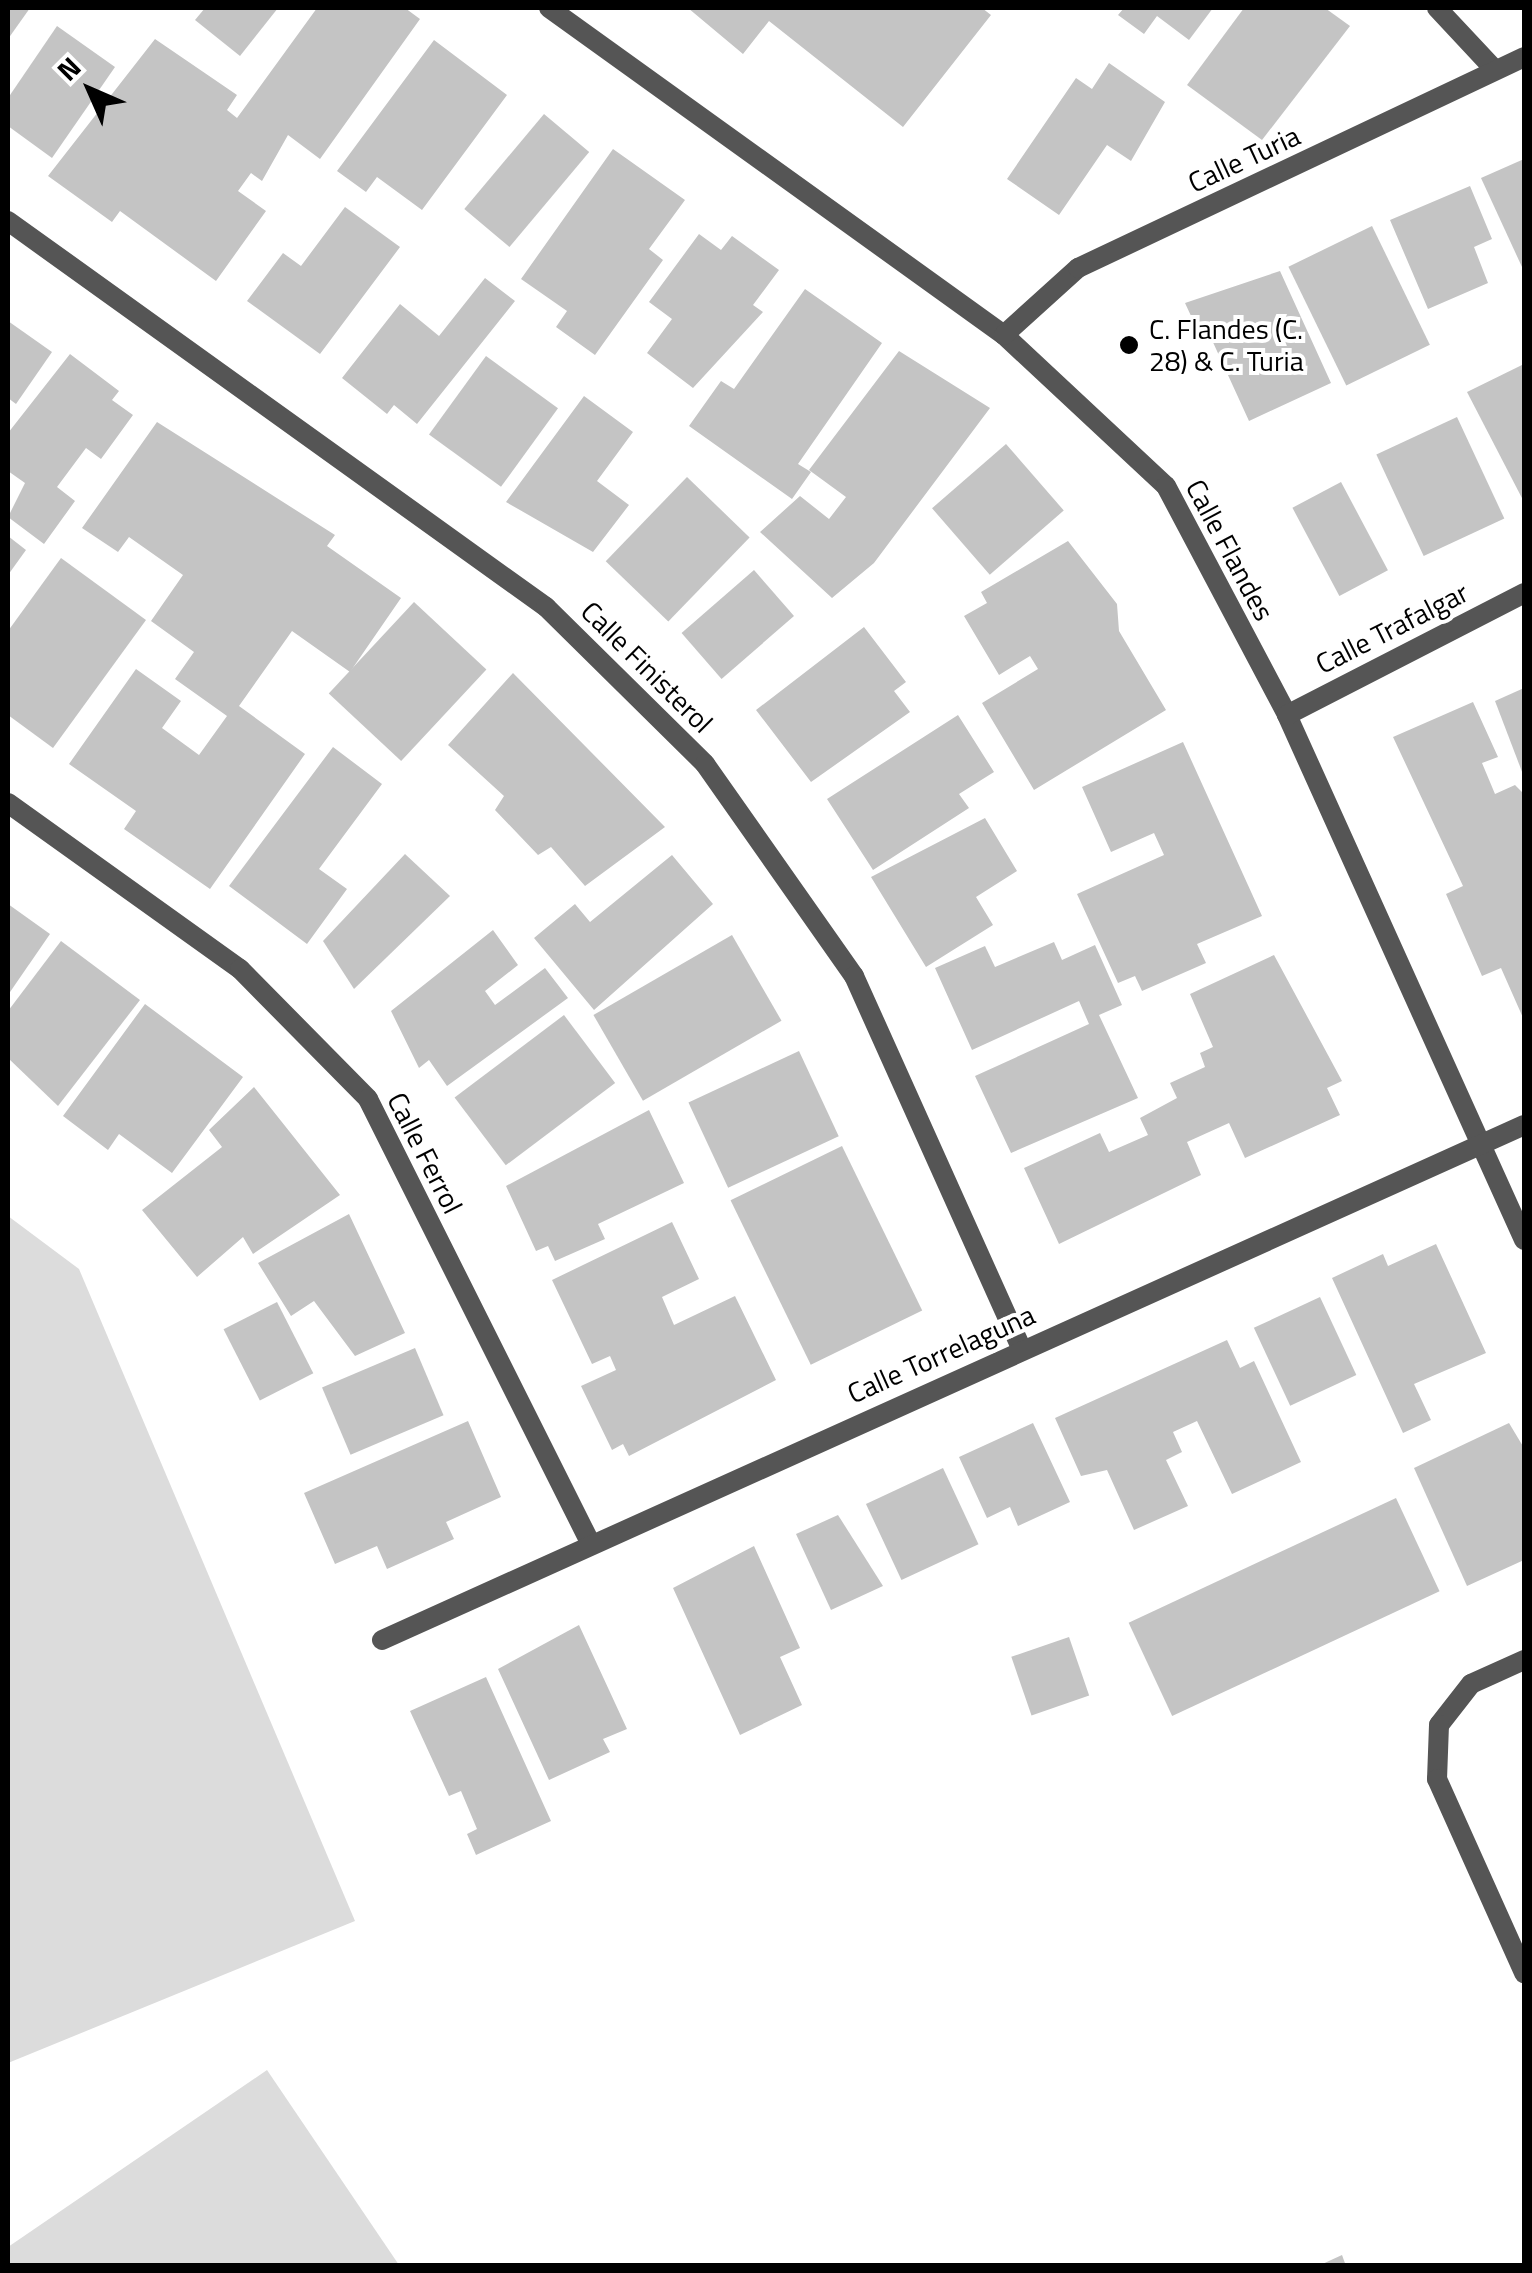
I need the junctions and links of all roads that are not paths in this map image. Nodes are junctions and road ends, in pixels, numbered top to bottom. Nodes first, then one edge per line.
1 (549, 8) edge
2 (1438, 8) edge
3 (1524, 57) edge
4 (1495, 70) junction
5 (8, 221) edge
6 (1004, 335) junction
7 (1524, 593) edge
8 (1287, 715) junction
9 (8, 803) edge
10 (1524, 1124) edge
11 (1484, 1144) junction
12 (1524, 1240) edge
13 (1022, 1348) junction
14 (590, 1542) junction
15 (382, 1640) dead end
16 (1524, 1660) edge
17 (1524, 1973) edge

1 - 6 street, Calle Flandes
2 - 4 street
3 - 4 street, Calle Turia
4 - 6 street, Calle Turia
5 - 13 street, Calle Finisterol
6 - 8 street, Calle Flandes
7 - 8 street, Calle Trafalgar
8 - 11 street, Calle Flandes
9 - 14 street, Calle Ferrol
10 - 11 street, Calle Torrelaguna
11 - 12 street, Calle Flandes
11 - 13 street, Calle Torrelaguna
13 - 14 street, Calle Torrelaguna
14 - 15 street, Calle Torrelaguna
16 - 17 street

